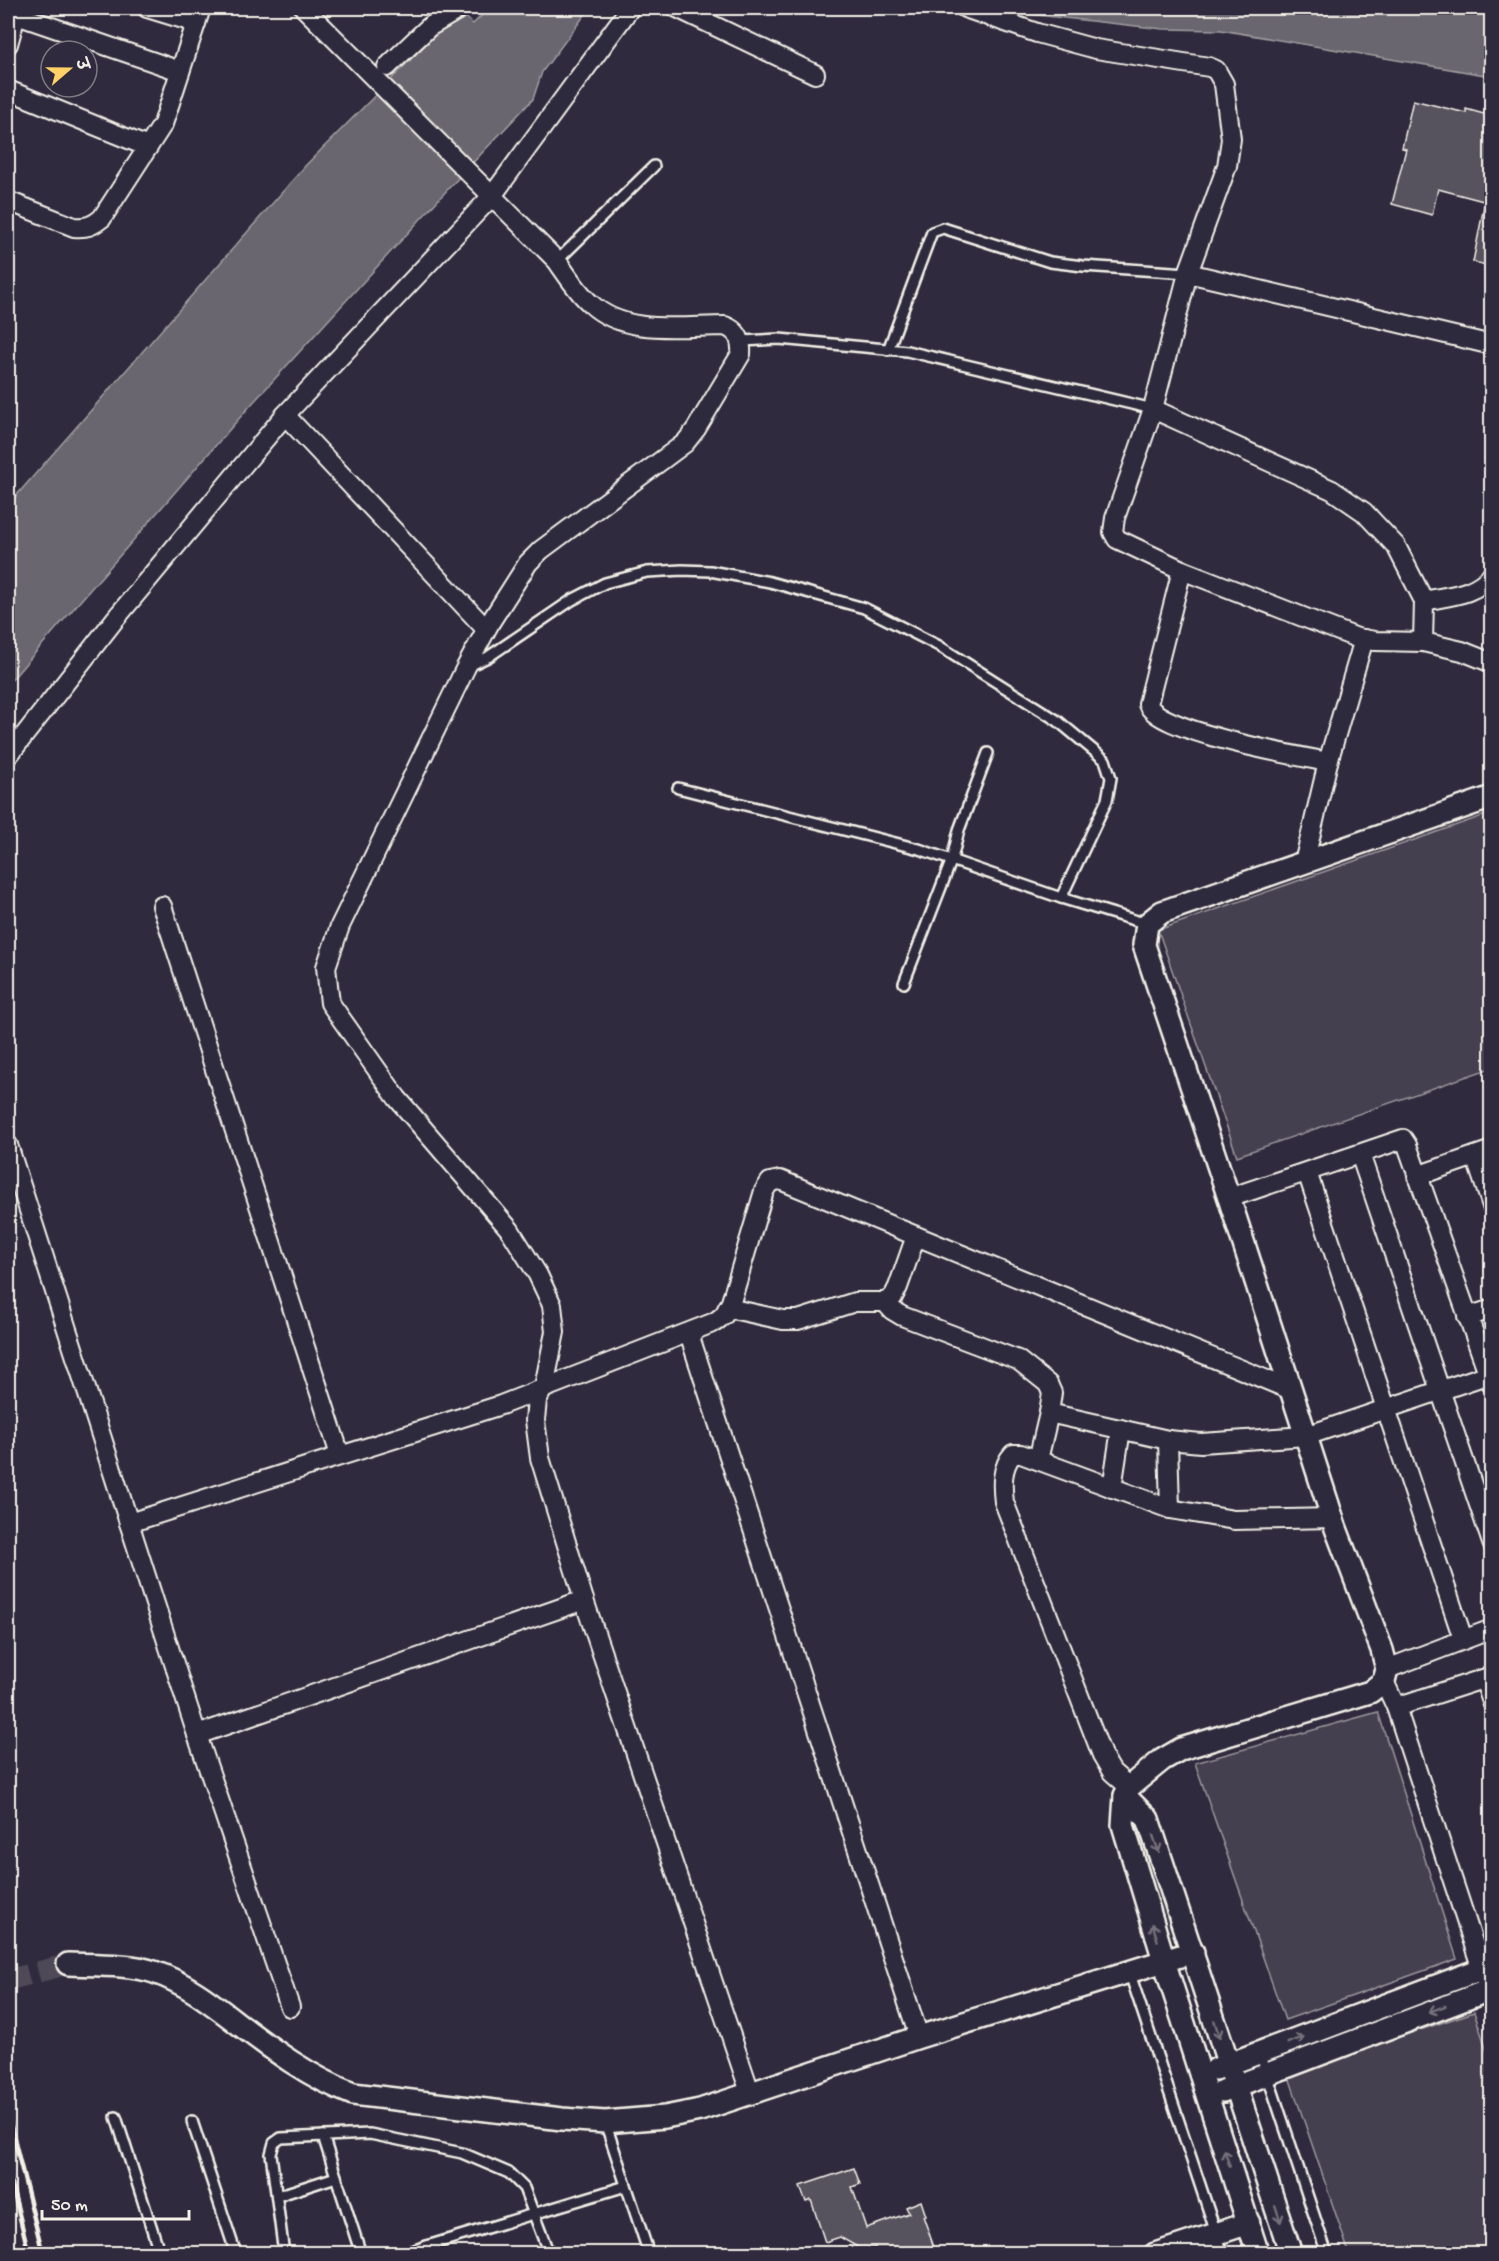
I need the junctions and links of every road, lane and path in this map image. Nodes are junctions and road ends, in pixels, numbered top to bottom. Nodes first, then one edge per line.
1 (147, 8) edge
2 (304, 8) edge
3 (461, 8) edge
4 (630, 8) edge
5 (677, 8) edge
6 (965, 8) edge
7 (14, 11) edge
8 (198, 15) edge
9 (8, 44) edge
10 (387, 67) dead end
11 (180, 71) junction
12 (815, 74) dead end
13 (8, 90) edge
14 (148, 147) junction
15 (654, 166) dead end
16 (490, 194) junction
17 (8, 201) edge
18 (557, 261) junction
19 (1188, 273) junction
20 (742, 341) junction
21 (1491, 345) edge
22 (888, 350) junction
23 (1153, 409) junction
24 (285, 415) junction
25 (1182, 570) junction
26 (1491, 575) edge
27 (1424, 601) junction
28 (486, 629) junction
29 (1364, 639) junction
30 (1423, 642) junction
31 (1491, 663) edge
32 (466, 667) junction
33 (988, 753) dead end
34 (8, 756) edge
35 (1328, 762) junction
36 (678, 788) dead end
37 (1491, 797) edge
38 (952, 859) junction
39 (1304, 863) junction
40 (1061, 898) junction
41 (162, 906) dead end
42 (1147, 924) junction
43 (904, 983) dead end
44 (8, 1145) edge
45 (1483, 1153) edge
46 (1360, 1154) junction
47 (1307, 1172) junction
48 (1417, 1176) junction
49 (1229, 1198) junction
50 (1491, 1206) edge
51 (916, 1236) junction
52 (885, 1302) junction
53 (728, 1308) junction
54 (1491, 1309) edge
55 (1467, 1317) junction
56 (689, 1334) junction
57 (1490, 1377) edge
58 (544, 1387) junction
59 (1291, 1390) junction
60 (1441, 1390) junction
61 (1387, 1409) junction
62 (1050, 1413) junction
63 (1120, 1429) junction
64 (1306, 1436) junction
65 (1168, 1440) junction
66 (340, 1455) junction
67 (1038, 1460) junction
68 (1112, 1488) junction
69 (1170, 1509) junction
70 (1333, 1518) junction
71 (129, 1523) junction
72 (1491, 1543) edge
73 (584, 1600) junction
74 (1491, 1629) edge
75 (1463, 1639) junction
76 (1386, 1675) junction
77 (1488, 1677) edge
78 (1491, 1702) edge
79 (1396, 1707) junction
80 (197, 1735) junction
81 (1127, 1791) junction
82 (1193, 1952) junction
83 (1164, 1960) junction
84 (68, 1964) tunnel mouth
85 (1486, 1967) edge
86 (1129, 1971) junction
87 (1490, 1993) edge
88 (290, 2007) dead end
89 (919, 2037) junction
90 (1260, 2053) junction
91 (1229, 2064) junction
92 (1202, 2074) junction
93 (1267, 2074) junction
94 (1236, 2086) junction
95 (750, 2092) junction
96 (1208, 2098) junction
97 (116, 2117) dead end
98 (192, 2121) dead end
99 (605, 2122) junction
100 (322, 2136) junction
101 (336, 2177) junction
102 (626, 2186) junction
103 (276, 2196) junction
104 (535, 2213) junction
105 (1249, 2223) junction
106 (1220, 2244) edge
107 (430, 2250) edge
108 (1253, 2252) edge
109 (160, 2253) edge
110 (236, 2253) edge
111 (284, 2253) edge
112 (361, 2253) edge
113 (402, 2253) edge
114 (549, 2253) edge
115 (649, 2253) edge
116 (1155, 2253) edge
117 (1291, 2253) edge
118 (1327, 2253) edge

1 - 8 street
2 - 16 street
3 - 10 street
4 - 16 street
5 - 12 street
6 - 19 street
7 - 9 street
7 - 11 street
8 - 11 street
11 - 14 street
13 - 14 street
14 - 17 street
15 - 18 lane
16 - 18 street
16 - 24 street
18 - 20 street
19 - 21 street
19 - 22 lane
19 - 23 street
20 - 22 lane
20 - 28 street
22 - 23 lane
23 - 25 street
23 - 27 street
24 - 28 street
24 - 34 street
25 - 29 street
25 - 35 street
26 - 27 street
27 - 30 street
28 - 32 street
29 - 30 street
29 - 35 street
30 - 31 street
32 - 40 lane
32 - 58 street
33 - 38 lane
35 - 39 street
36 - 38 lane
37 - 39 street
38 - 40 lane
38 - 43 lane
39 - 42 street
40 - 42 lane
41 - 66 street
42 - 49 street
44 - 71 street
45 - 48 street
45 - 50 street
46 - 47 street
46 - 48 street
46 - 60 street
47 - 49 street
47 - 61 street
48 - 55 street
49 - 59 street
51 - 52 street
51 - 53 street
51 - 59 street
52 - 53 street
52 - 62 street
53 - 56 street
54 - 55 street
55 - 57 street
56 - 58 street
56 - 89 street
57 - 60 street
58 - 66 street
58 - 73 street
59 - 64 street
60 - 61 street
60 - 72 street
61 - 64 street
61 - 75 street
62 - 63 street
62 - 67 street
63 - 65 street
63 - 68 street
64 - 65 street
64 - 70 street
65 - 69 street
66 - 71 street
67 - 68 street
67 - 81 street
68 - 69 street
69 - 70 street
70 - 76 street
71 - 80 street
73 - 80 street
73 - 95 street
74 - 75 street
75 - 76 street
76 - 79 street
76 - 81 street
77 - 78 street
77 - 79 street
79 - 85 street
80 - 88 street
81 -> 82 street
83 -> 81 street
82 - 83 street
82 -> 91 street
83 - 86 street
83 - 92 street
84 - 99 street
85 - 87 street
90 -> 85 street
86 - 89 street
86 - 106 lane
87 -> 93 street
89 - 95 street
90 - 91 street
90 - 93 lane
91 - 92 street
91 - 94 street
92 - 96 street
93 - 94 street
93 - 118 lane
94 - 96 street
94 -> 117 street
95 - 99 street
105 -> 96 street
97 - 109 lane
98 - 110 lane
99 - 102 lane
100 - 101 lane
100 - 103 lane
100 - 104 lane
101 - 103 lane
101 - 112 lane
102 - 104 lane
102 - 115 lane
103 - 111 lane
104 - 107 lane
104 - 114 lane
105 - 106 street
105 - 108 street
106 - 116 street
107 - 113 lane

